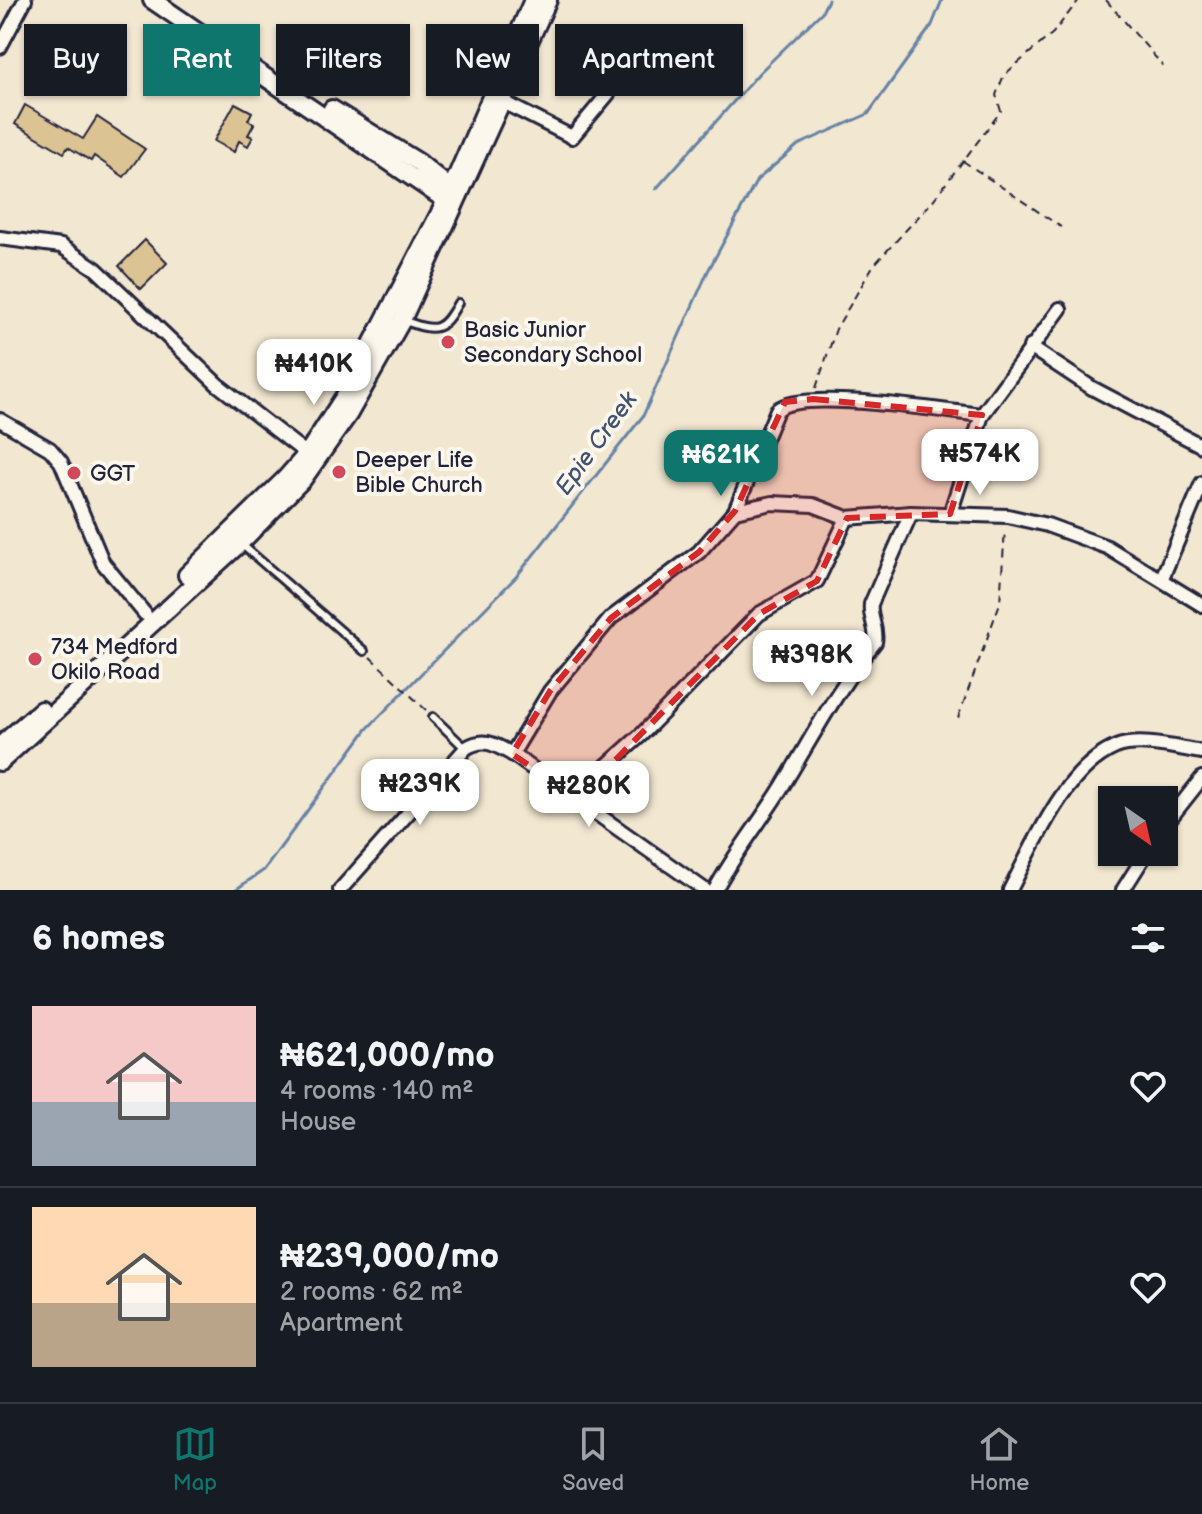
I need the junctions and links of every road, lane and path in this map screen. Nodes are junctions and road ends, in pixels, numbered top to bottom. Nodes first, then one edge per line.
1 (25, 0) edge
2 (152, 0) edge
3 (170, 0) edge
4 (533, 0) edge
5 (548, 0) edge
6 (1079, 0) edge
7 (1106, 0) edge
8 (0, 47) edge
9 (1163, 66) dead end
10 (606, 96) edge
11 (503, 102) junction
12 (962, 160) junction
13 (453, 198) junction
14 (1061, 227) dead end
15 (0, 238) edge
16 (458, 303) dead end
17 (1060, 309) dead end
18 (402, 320) junction
19 (1030, 347) junction
20 (813, 399) junction
21 (982, 415) junction
22 (0, 420) edge
23 (1202, 446) edge
24 (307, 454) junction
25 (1202, 483) edge
26 (735, 511) junction
27 (911, 513) junction
28 (950, 514) junction
29 (1008, 516) junction
30 (847, 518) junction
31 (240, 543) junction
32 (1162, 578) junction
33 (1202, 605) edge
34 (145, 614) junction
35 (364, 651) joint
36 (433, 717) joint
37 (958, 718) dead end
38 (0, 746) edge
39 (466, 748) junction
40 (1202, 752) edge
41 (512, 754) junction
42 (0, 762) edge
43 (1202, 778) edge
44 (578, 798) junction
45 (1178, 808) edge
46 (1138, 866) edge
47 (341, 890) edge
48 (705, 890) edge
49 (715, 890) edge
50 (1010, 890) edge
51 (1123, 890) edge

1 - 8 street
2 - 13 main road
3 - 13 main road
4 - 13 main road
5 - 11 main road
6 - 12 path
7 - 9 path
10 - 11 street
11 - 13 main road
12 - 14 path
12 - 20 path
13 - 18 main road
13 - 24 main road
15 - 24 street
16 - 18 lane
17 - 19 street
18 - 31 main road
19 - 21 street
19 - 23 street
20 - 21 street
20 - 26 street
21 - 28 street
22 - 34 street
24 - 34 main road
25 - 32 street
26 - 30 street
26 - 41 street
27 - 28 street
27 - 30 street
27 - 49 street
28 - 29 street
29 - 32 street
29 - 37 path
30 - 44 street
31 - 35 lane
31 - 42 main road
32 - 33 street
34 - 38 main road
35 - 36 path
36 - 39 lane
39 - 41 street
39 - 47 street
40 - 50 street
41 - 44 street
43 - 45 street
44 - 48 street
46 - 51 street

